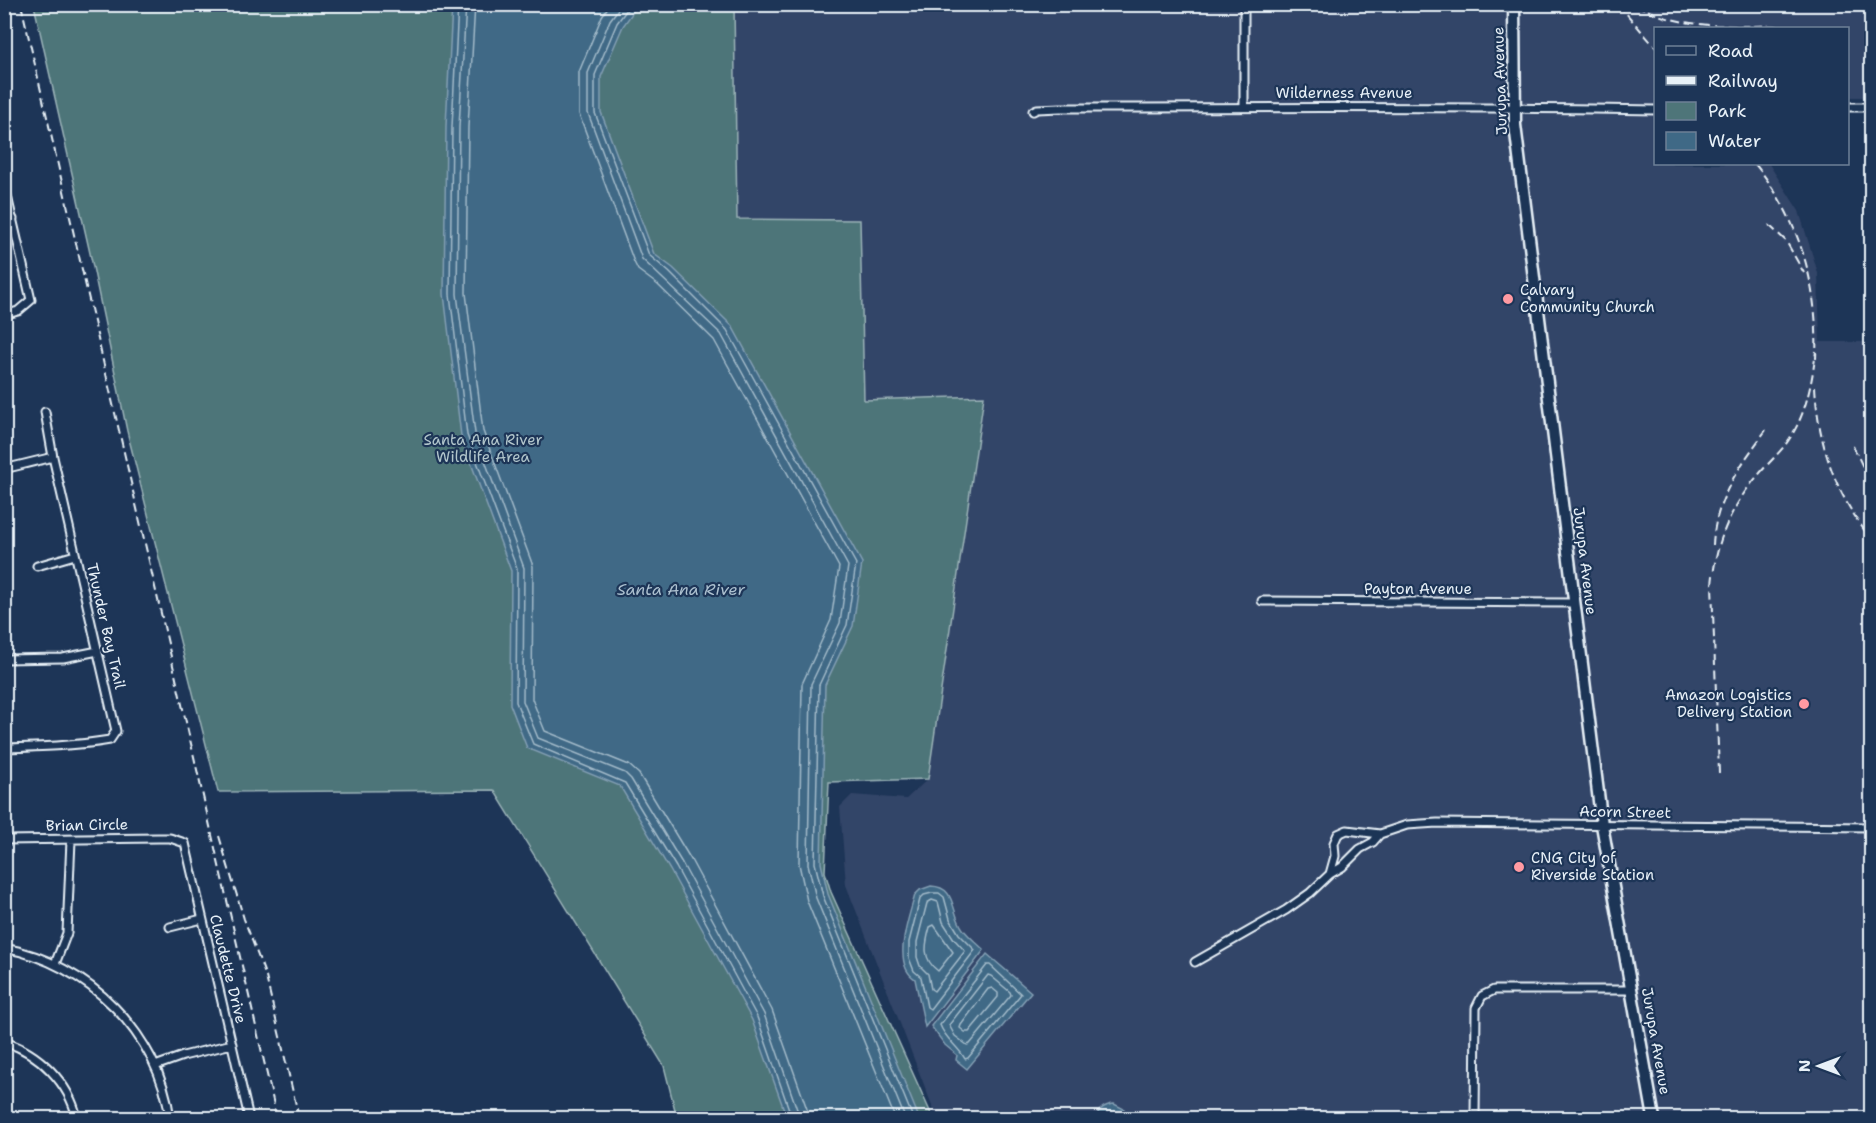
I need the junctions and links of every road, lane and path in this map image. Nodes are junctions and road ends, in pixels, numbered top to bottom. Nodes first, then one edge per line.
1 (1244, 4) edge
2 (1514, 4) edge
3 (1244, 107) junction
4 (1514, 107) junction
5 (1849, 107) edge
6 (1872, 107) edge
7 (1654, 110) edge
8 (1033, 111) dead end
9 (4, 183) edge
10 (13, 219) junction
11 (4, 221) edge
12 (4, 315) edge
13 (45, 412) dead end
14 (53, 456) junction
15 (4, 470) edge
16 (75, 555) junction
17 (37, 566) dead end
18 (1262, 601) dead end
19 (1575, 603) junction
20 (98, 651) junction
21 (4, 659) edge
22 (4, 748) edge
23 (1602, 825) junction
24 (1872, 827) edge
25 (1380, 834) junction
26 (170, 838) joint
27 (4, 840) edge
28 (71, 840) junction
29 (1330, 874) junction
30 (202, 919) junction
31 (170, 927) dead end
32 (4, 948) edge
33 (1195, 962) dead end
34 (55, 964) junction
35 (1632, 990) junction
36 (4, 1041) edge
37 (232, 1044) junction
38 (155, 1066) junction
39 (77, 1119) edge
40 (170, 1119) edge
41 (249, 1119) edge
42 (1475, 1119) edge
43 (1654, 1119) edge

1 - 3 street
2 - 4 main road, Jurupa Avenue
3 - 4 street, Wilderness Avenue
3 - 8 street, Wilderness Avenue
4 - 7 street, Wilderness Avenue
4 - 19 main road, Jurupa Avenue
5 - 6 street
9 - 10 street
10 - 11 street
10 - 12 street
13 - 14 street, Thunder Bay Trail
14 - 15 street
14 - 16 street, Thunder Bay Trail
16 - 17 street
16 - 20 street, Thunder Bay Trail
18 - 19 street, Payton Avenue
19 - 23 main road, Jurupa Avenue
20 - 21 street
20 - 22 street, Thunder Bay Trail
23 - 24 street, Acorn Street
23 - 25 street, Acorn Street
23 - 35 main road, Jurupa Avenue
25 - 29 street, Acorn Street
25 - 29 street, Acorn Street
26 - 28 street, Brian Circle
26 - 30 street, Claudette Drive
27 - 28 street, Brian Circle
28 - 34 street
29 - 33 street, Acorn Street
30 - 31 street
30 - 37 street, Claudette Drive
32 - 34 street
34 - 38 street
35 - 42 street
35 - 43 main road, Jurupa Avenue
36 - 39 street
37 - 38 street
37 - 41 street, Claudette Drive
38 - 40 street

